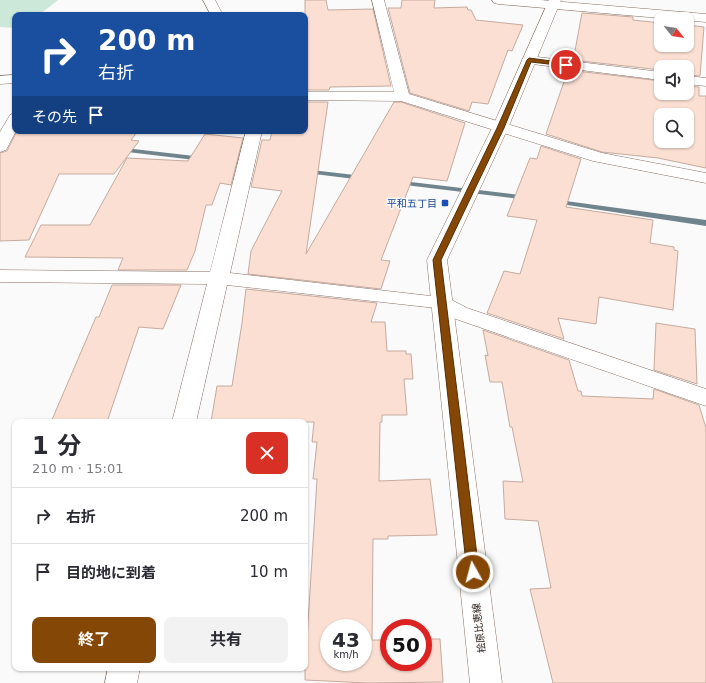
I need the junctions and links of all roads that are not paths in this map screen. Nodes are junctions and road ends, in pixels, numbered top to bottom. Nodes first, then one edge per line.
1 (209, 0) edge
2 (378, 0) edge
3 (498, 0) edge
4 (555, 2) edge
5 (215, 12) edge
6 (706, 18) edge
7 (529, 60) junction
8 (654, 75) edge
9 (12, 79) edge
10 (0, 80) edge
11 (694, 81) edge
12 (706, 82) edge
13 (308, 96) edge
14 (402, 97) junction
15 (12, 124) edge
16 (500, 128) junction
17 (253, 134) edge
18 (0, 147) edge
19 (706, 178) edge
20 (0, 276) edge
21 (220, 278) junction
22 (441, 302) junction
23 (706, 398) edge
24 (185, 419) edge
25 (123, 671) edge
26 (121, 683) edge
27 (486, 683) edge

1 - 5 street
2 - 14 street
3 - 4 street
4 - 6 street
4 - 7 street, 桧原比恵線
7 - 8 street
7 - 16 street, 桧原比恵線
9 - 10 street
11 - 12 street
13 - 14 street
14 - 16 street
15 - 18 street
16 - 19 street
16 - 22 street, 桧原比恵線
17 - 21 street
20 - 21 street
21 - 22 street
21 - 24 street
22 - 23 street
22 - 27 street, 桧原比恵線
25 - 26 street

